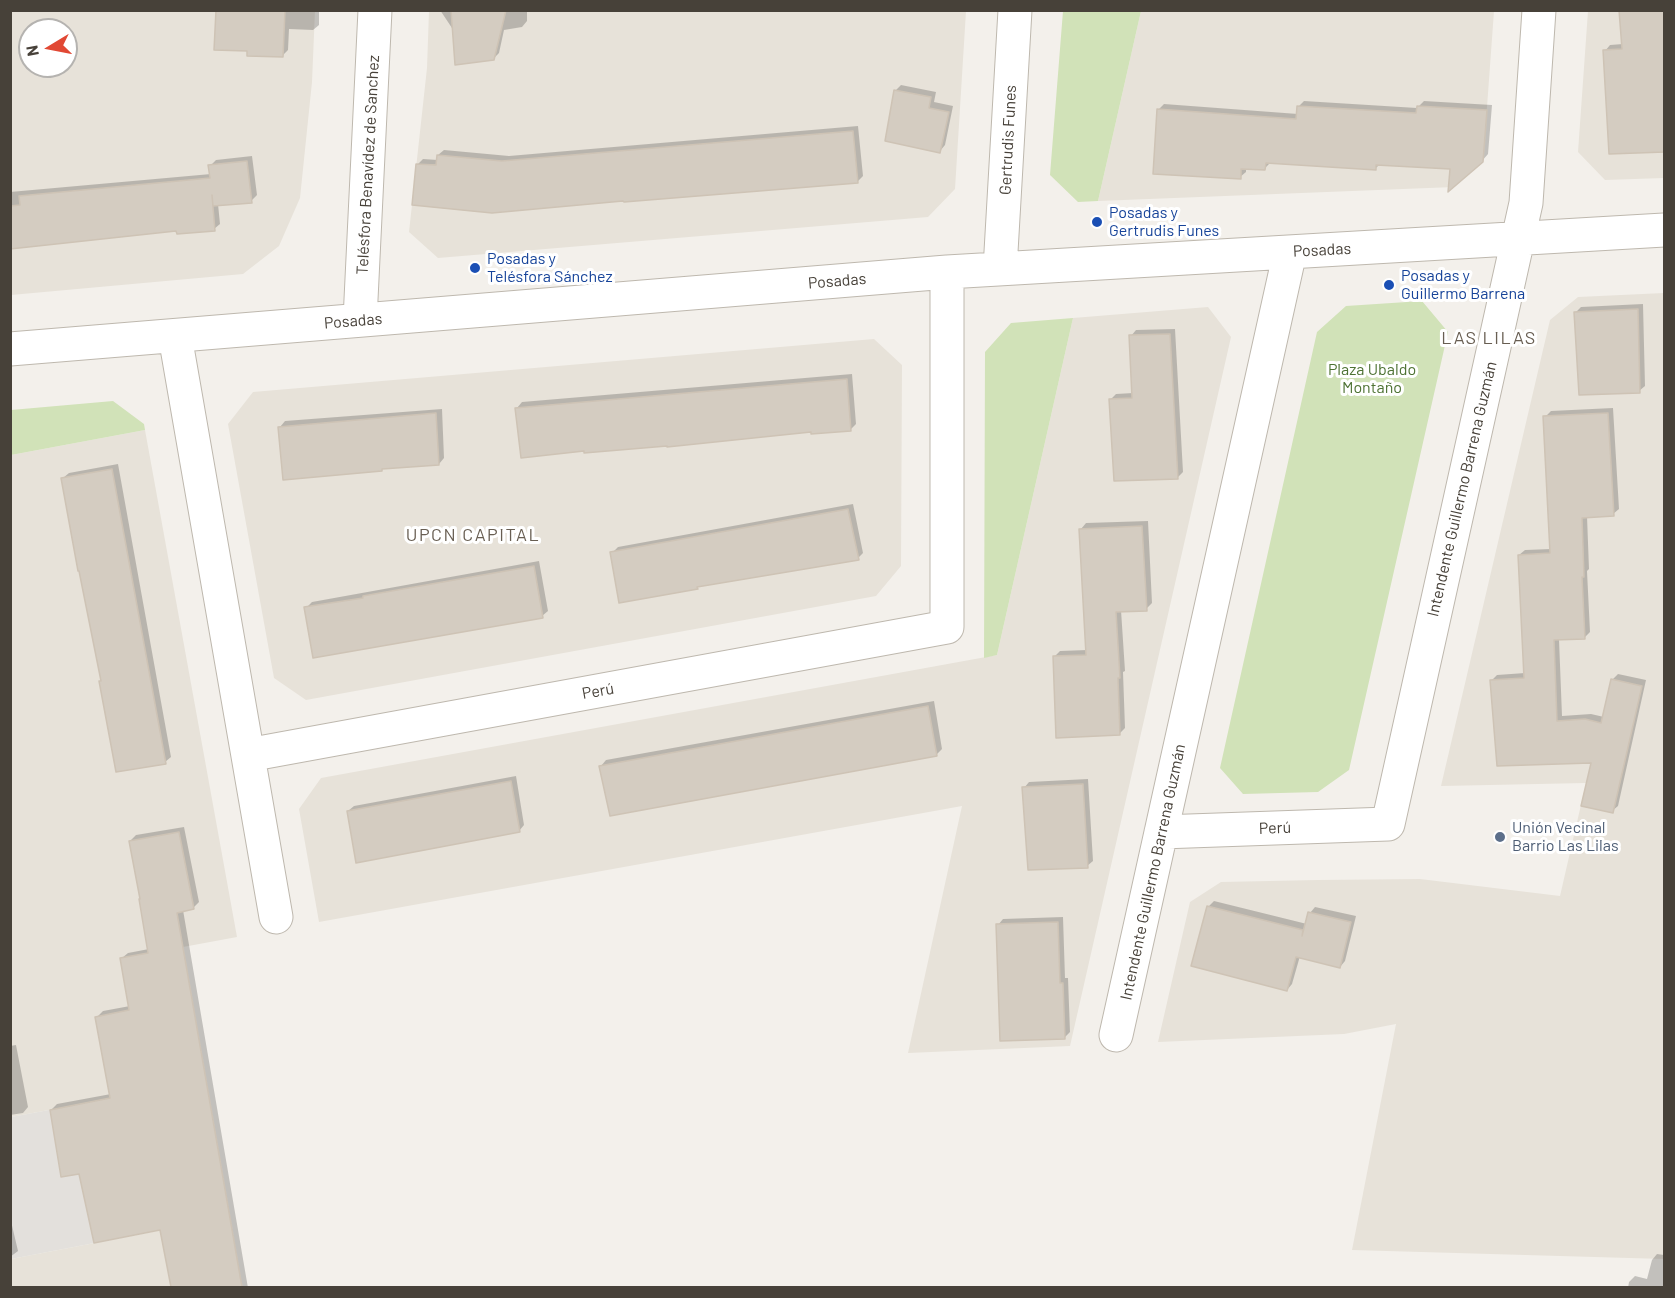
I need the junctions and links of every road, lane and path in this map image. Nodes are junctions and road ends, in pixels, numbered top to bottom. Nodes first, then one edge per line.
1 (375, 10) edge
2 (1016, 10) edge
3 (1539, 10) edge
4 (1665, 230) edge
5 (1518, 239) junction
6 (1290, 252) junction
7 (1000, 269) junction
8 (947, 272) junction
9 (360, 320) junction
10 (174, 336) junction
11 (10, 349) edge
12 (248, 755) junction
13 (1388, 824) joint
14 (1161, 832) junction
15 (276, 917) dead end
16 (1116, 1035) dead end

1 - 9 street, Telésfora Benavídez de Sanchez
2 - 7 street, Gertrudis Funes
3 - 5 street, Intendente Guillermo Barrena Guzmán
4 - 5 street, Posadas
5 - 6 street, Posadas
5 - 13 street, Intendente Guillermo Barrena Guzmán
6 - 7 street, Posadas
6 - 14 street, Intendente Guillermo Barrena Guzmán
7 - 8 street, Posadas
8 - 9 street, Posadas
8 - 12 street, Perú
9 - 10 street, Posadas
10 - 11 street, Posadas
10 - 12 street
12 - 15 street
13 - 14 street, Perú
14 - 16 street, Intendente Guillermo Barrena Guzmán

